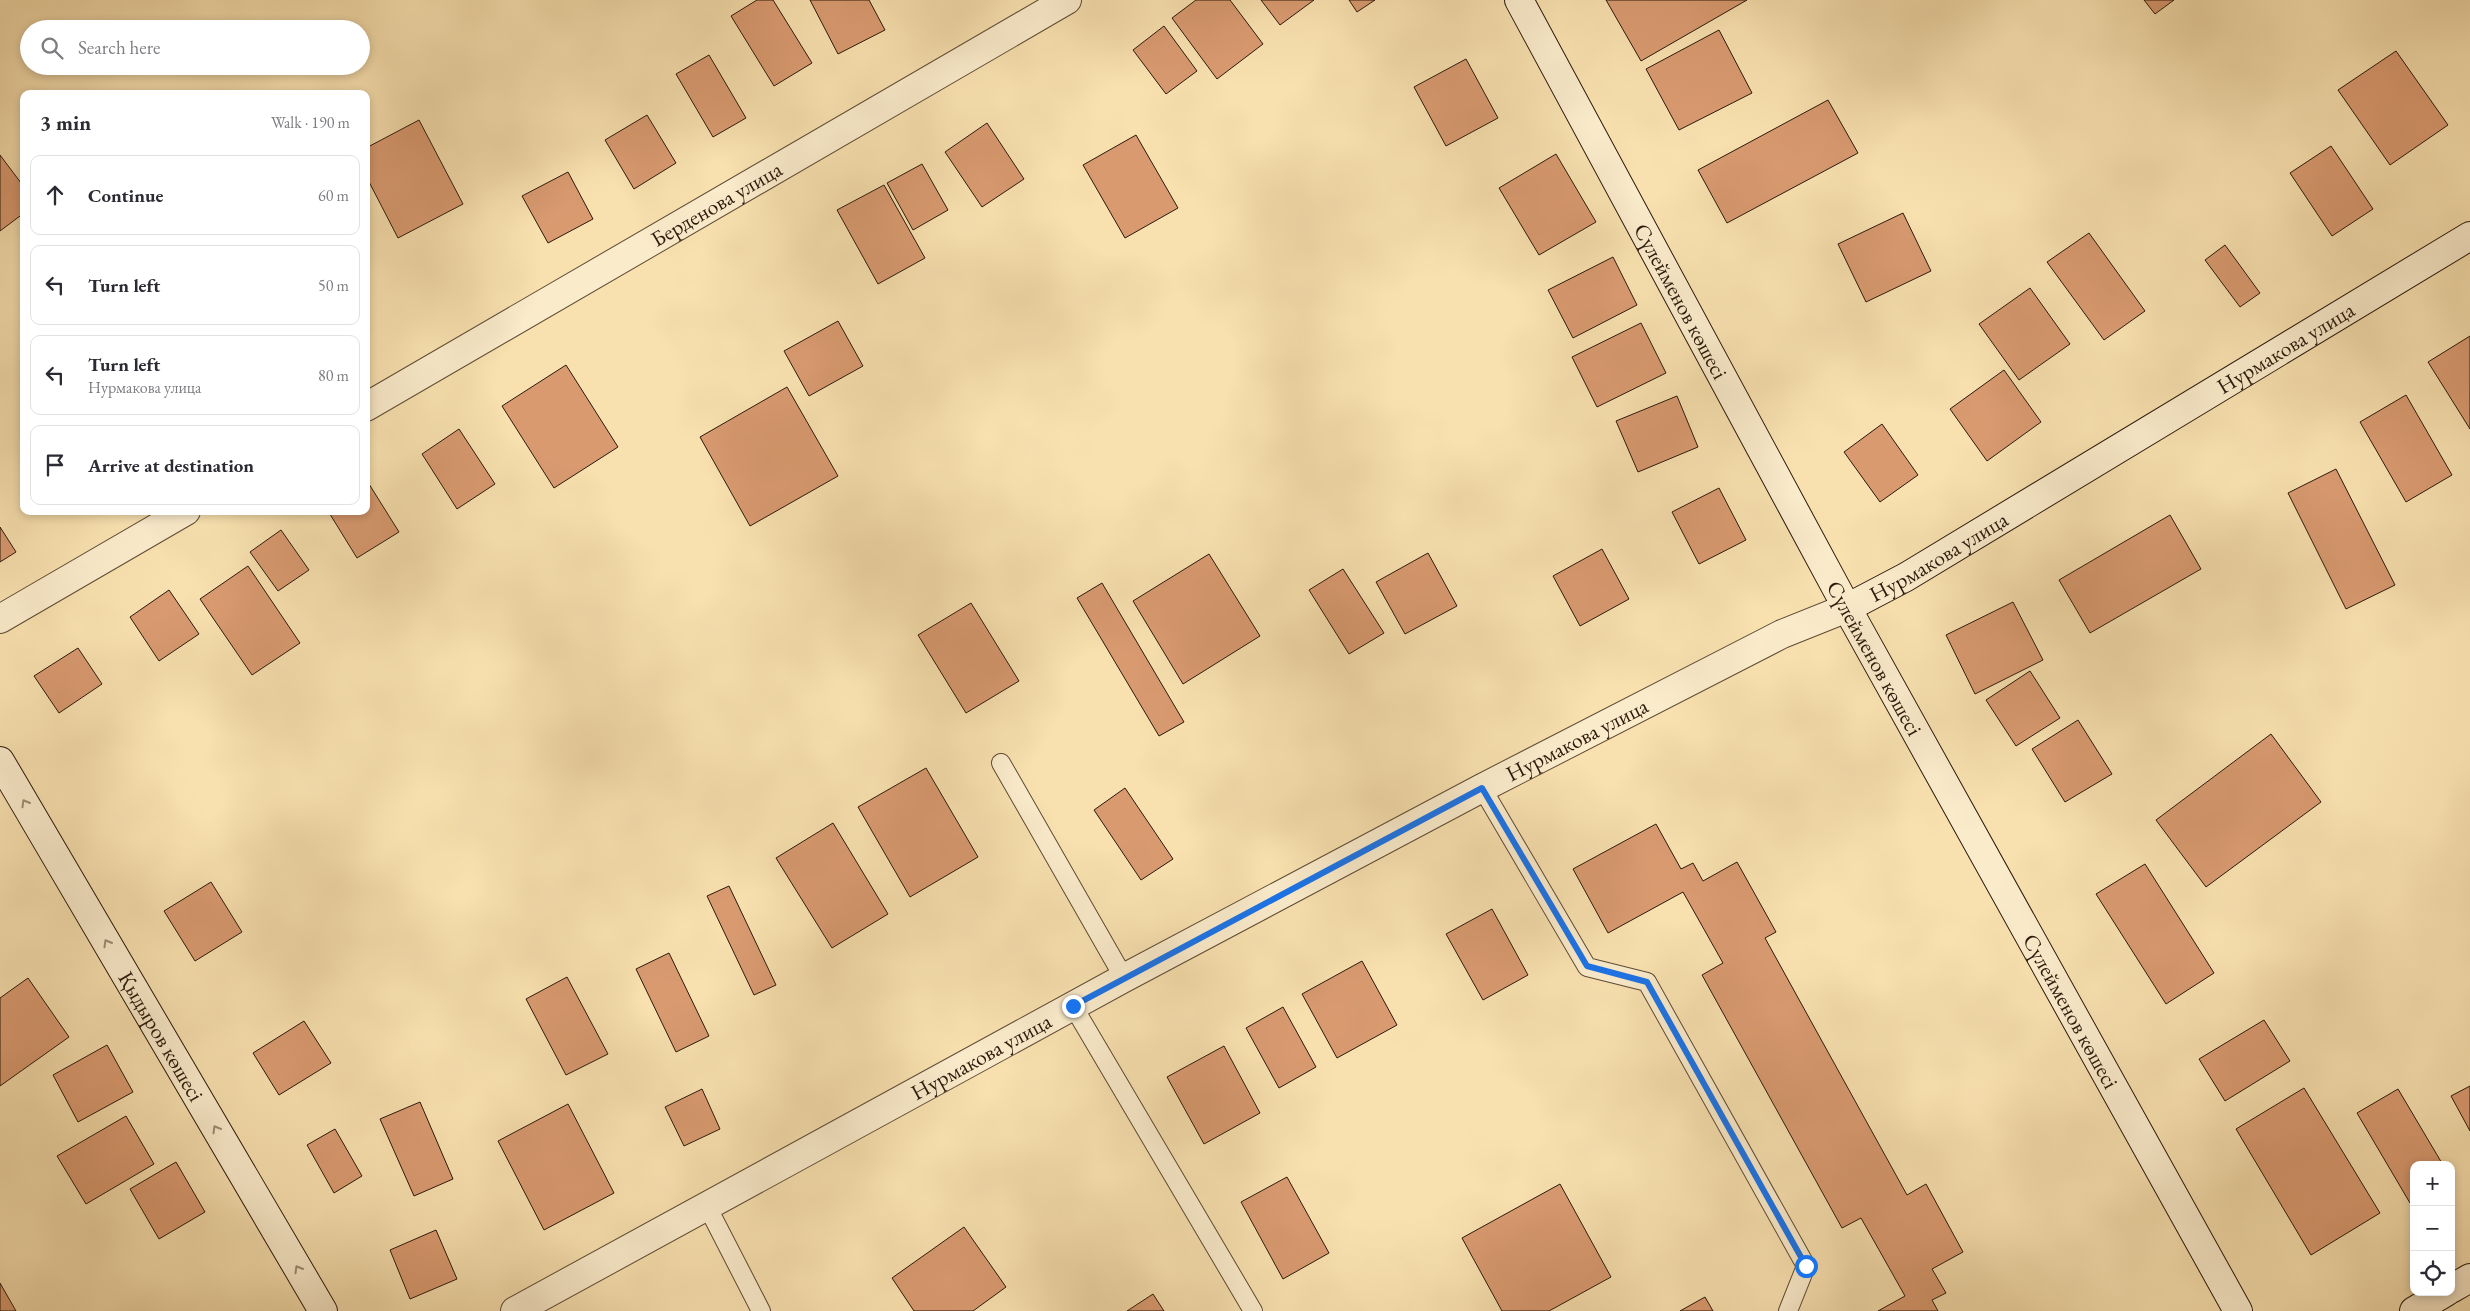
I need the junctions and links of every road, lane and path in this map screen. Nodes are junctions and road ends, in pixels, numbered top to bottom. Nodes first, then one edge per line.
1 (1067, 0) edge
2 (1519, 0) edge
3 (2470, 236) edge
4 (370, 405) edge
5 (179, 515) edge
6 (1847, 608) junction
7 (0, 619) edge
8 (0, 761) edge
9 (1001, 763) dead end
10 (1482, 788) junction
11 (1124, 978) junction
12 (1073, 1006) junction
13 (707, 1206) junction
14 (2470, 1278) edge
15 (2455, 1287) edge
16 (2439, 1296) edge
17 (323, 1311) edge
18 (515, 1311) edge
19 (761, 1311) edge
20 (1253, 1311) edge
21 (1788, 1311) edge
22 (2238, 1311) edge
23 (2414, 1311) edge

1 - 4 street, Берденова улица
2 - 6 street, Сүлейменов көшесі
3 - 6 street, Нурмакова улица
5 - 7 street
6 - 10 street, Нурмакова улица
6 - 22 street, Сүлейменов көшесі
17 -> 8 street, Қыдыров көшесі
9 - 11 lane
10 - 11 street, Нурмакова улица
10 - 21 lane
11 - 12 street, Нурмакова улица
12 - 13 street, Нурмакова улица
12 - 20 lane
13 - 18 street, Нурмакова улица
13 - 19 lane
14 - 15 street
16 - 23 street

